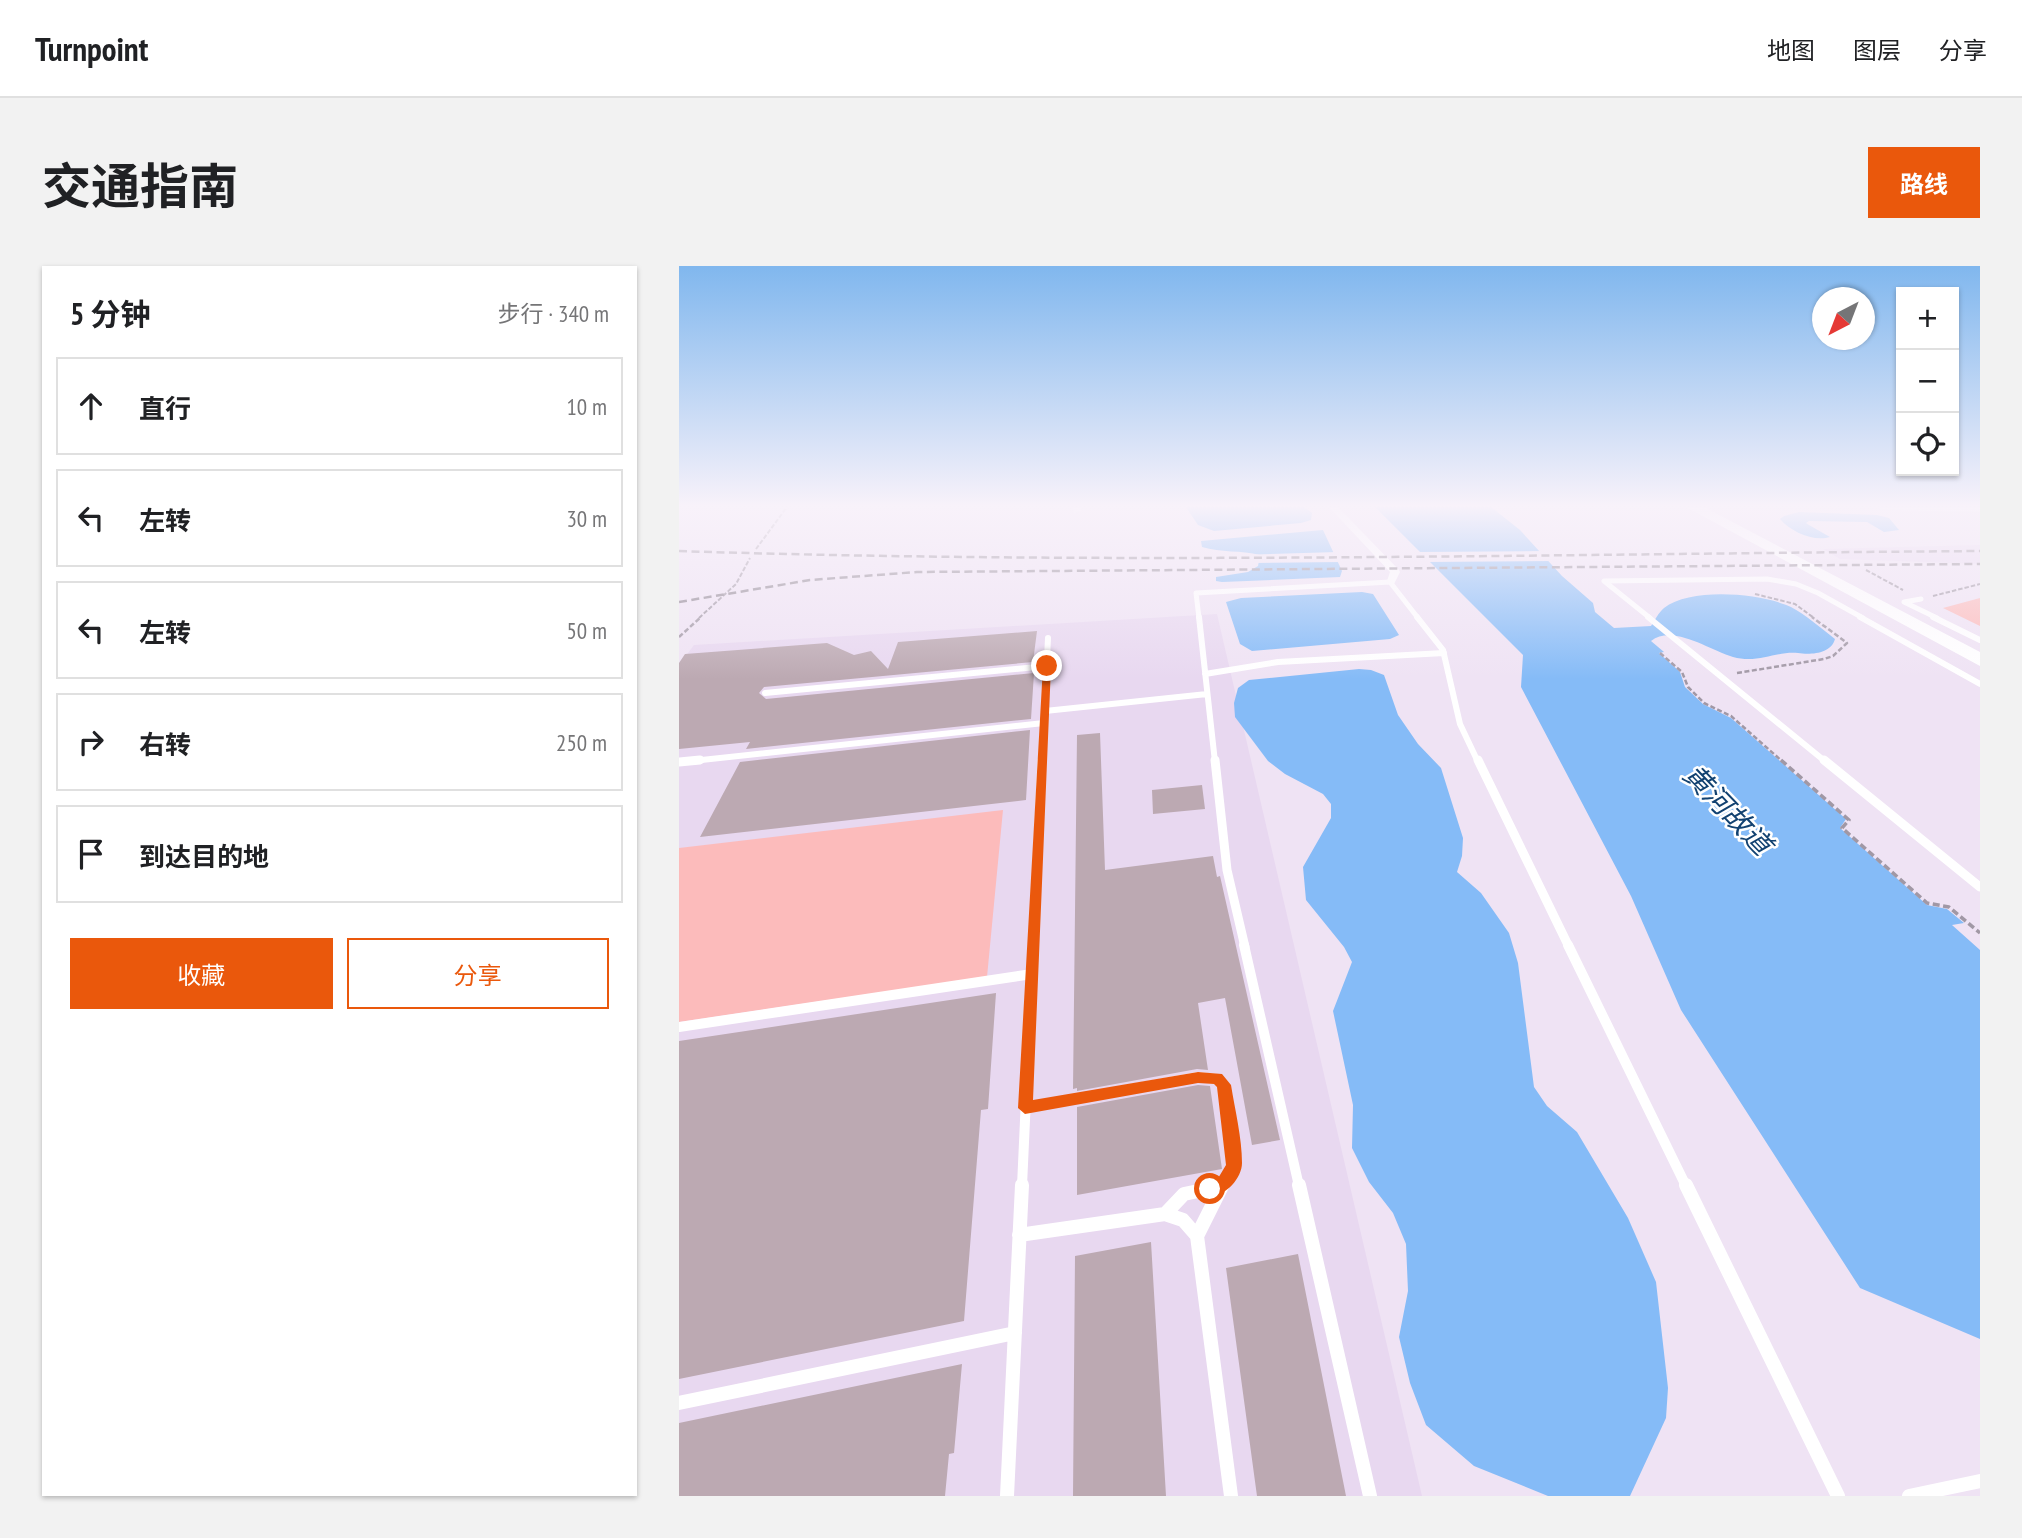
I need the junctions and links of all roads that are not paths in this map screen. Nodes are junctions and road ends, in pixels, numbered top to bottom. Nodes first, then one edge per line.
1 (1388, 564) edge
2 (1801, 564) edge
3 (1817, 564) edge
4 (1389, 582) junction
5 (1921, 599) road end
6 (1048, 638) dead end
7 (1980, 640) edge
8 (1980, 650) edge
9 (1444, 653) junction
10 (1980, 660) edge
11 (1047, 666) junction
12 (1205, 674) junction
13 (1980, 684) edge
14 (765, 693) dead end
15 (1207, 694) junction
16 (1044, 717) junction
17 (679, 762) edge
18 (1980, 887) edge
19 (1032, 974) junction
20 (679, 1027) edge
21 (1025, 1108) junction
22 (1222, 1186) junction
23 (1165, 1214) junction
24 (1019, 1236) junction
25 (1197, 1236) junction
26 (1015, 1333) junction
27 (679, 1403) edge
28 (1980, 1481) edge
29 (1007, 1496) edge
30 (1231, 1496) edge
31 (1370, 1496) edge
32 (1838, 1496) edge
33 (1910, 1496) edge

1 - 4 street
2 - 10 main road
3 - 8 main road
4 - 9 lane
4 - 12 lane
5 - 7 lane
6 - 11 lane
9 - 12 lane
9 - 32 lane
11 - 14 lane
11 - 16 lane
12 - 15 lane
13 - 18 lane
15 - 16 lane
15 - 31 lane
16 - 17 lane
16 - 19 lane
19 - 20 lane
19 - 21 lane
21 - 22 lane
21 - 24 lane
22 - 23 lane
22 - 25 lane
23 - 24 lane
23 - 25 lane
24 - 26 lane
25 - 30 lane
26 - 27 lane
26 - 29 lane
28 - 33 lane

